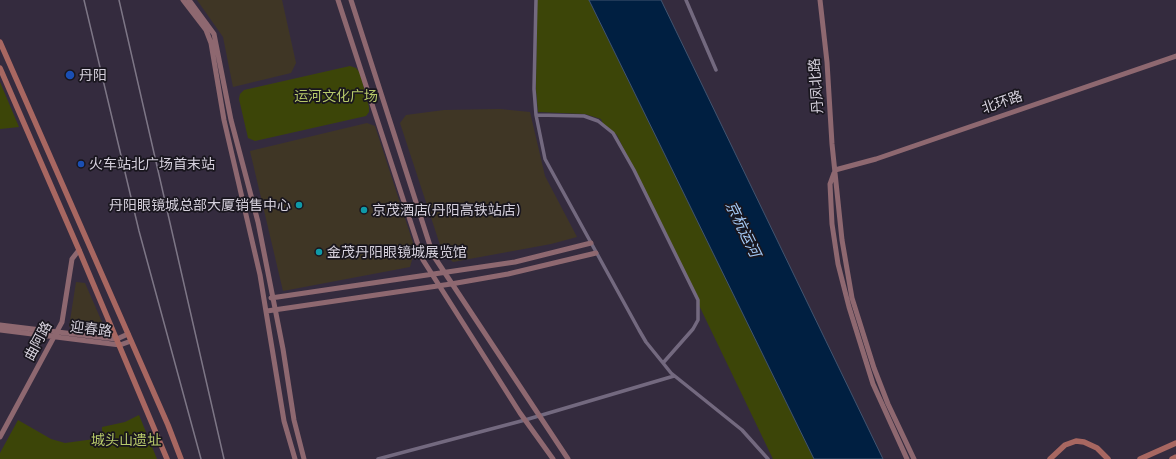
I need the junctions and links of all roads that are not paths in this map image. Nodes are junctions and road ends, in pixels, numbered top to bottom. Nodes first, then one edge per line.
1 (183, 0) edge
2 (189, 0) edge
3 (338, 0) edge
4 (351, 0) edge
5 (536, 0) edge
6 (686, 0) edge
7 (820, 0) edge
8 (0, 42) edge
9 (1176, 56) edge
10 (0, 68) edge
11 (716, 70) dead end
12 (536, 115) junction
13 (835, 170) junction
14 (591, 243) junction
15 (80, 250) junction
16 (596, 253) junction
17 (444, 273) junction
18 (433, 275) junction
19 (451, 284) junction
20 (440, 286) junction
21 (273, 298) junction
22 (265, 299) junction
23 (275, 310) junction
24 (267, 311) junction
25 (0, 325) edge
26 (0, 330) edge
27 (55, 334) junction
28 (128, 334) junction
29 (117, 339) junction
30 (131, 341) junction
31 (120, 345) junction
32 (663, 363) junction
33 (674, 376) junction
34 (540, 416) junction
35 (525, 420) junction
36 (0, 437) edge
37 (1176, 443) edge
38 (1097, 448) junction
39 (1176, 457) edge
40 (167, 459) edge
41 (181, 459) edge
42 (295, 459) edge
43 (304, 459) edge
44 (378, 459) edge
45 (553, 459) edge
46 (568, 459) edge
47 (768, 459) edge
48 (907, 459) edge
49 (914, 459) edge
50 (1050, 459) edge
51 (1103, 459) edge
52 (1108, 459) edge
53 (1140, 459) edge
54 (1172, 459) edge

1 - 22 street
2 - 21 street
3 - 18 street
4 - 17 street
5 - 12 street
6 - 11 street
7 - 13 street, 丹凤北路
8 - 28 main road
9 - 13 street, 北环路
10 - 15 main road
12 - 14 street
12 - 32 street
13 - 48 street
13 - 49 street, 丹凤北路
14 - 16 street
14 - 17 street
15 - 27 street, 曲阿路
15 - 29 main road
16 - 19 street
16 - 32 street
17 - 18 street
17 - 19 street
18 - 20 street
18 - 21 street
19 - 20 street
19 - 34 street
20 - 23 street
20 - 35 street
21 - 22 street
21 - 23 street
22 - 24 street
23 - 24 street
23 - 43 street
24 - 42 street
25 - 27 street, 迎春路
26 - 27 street, 迎春路
27 - 29 street, 迎春路
27 - 31 street, 迎春路
27 - 36 street, 曲阿路
28 - 29 street, 迎春路
28 - 30 main road
29 - 31 main road
30 - 31 street, 迎春路
30 - 41 main road
31 - 40 main road
32 - 33 street
33 - 34 street
33 - 47 street
34 - 35 street
34 - 46 street
35 - 44 street
35 - 45 street
37 - 53 main road
38 - 50 main road
38 - 51 main road
38 - 52 main road
39 - 54 main road

